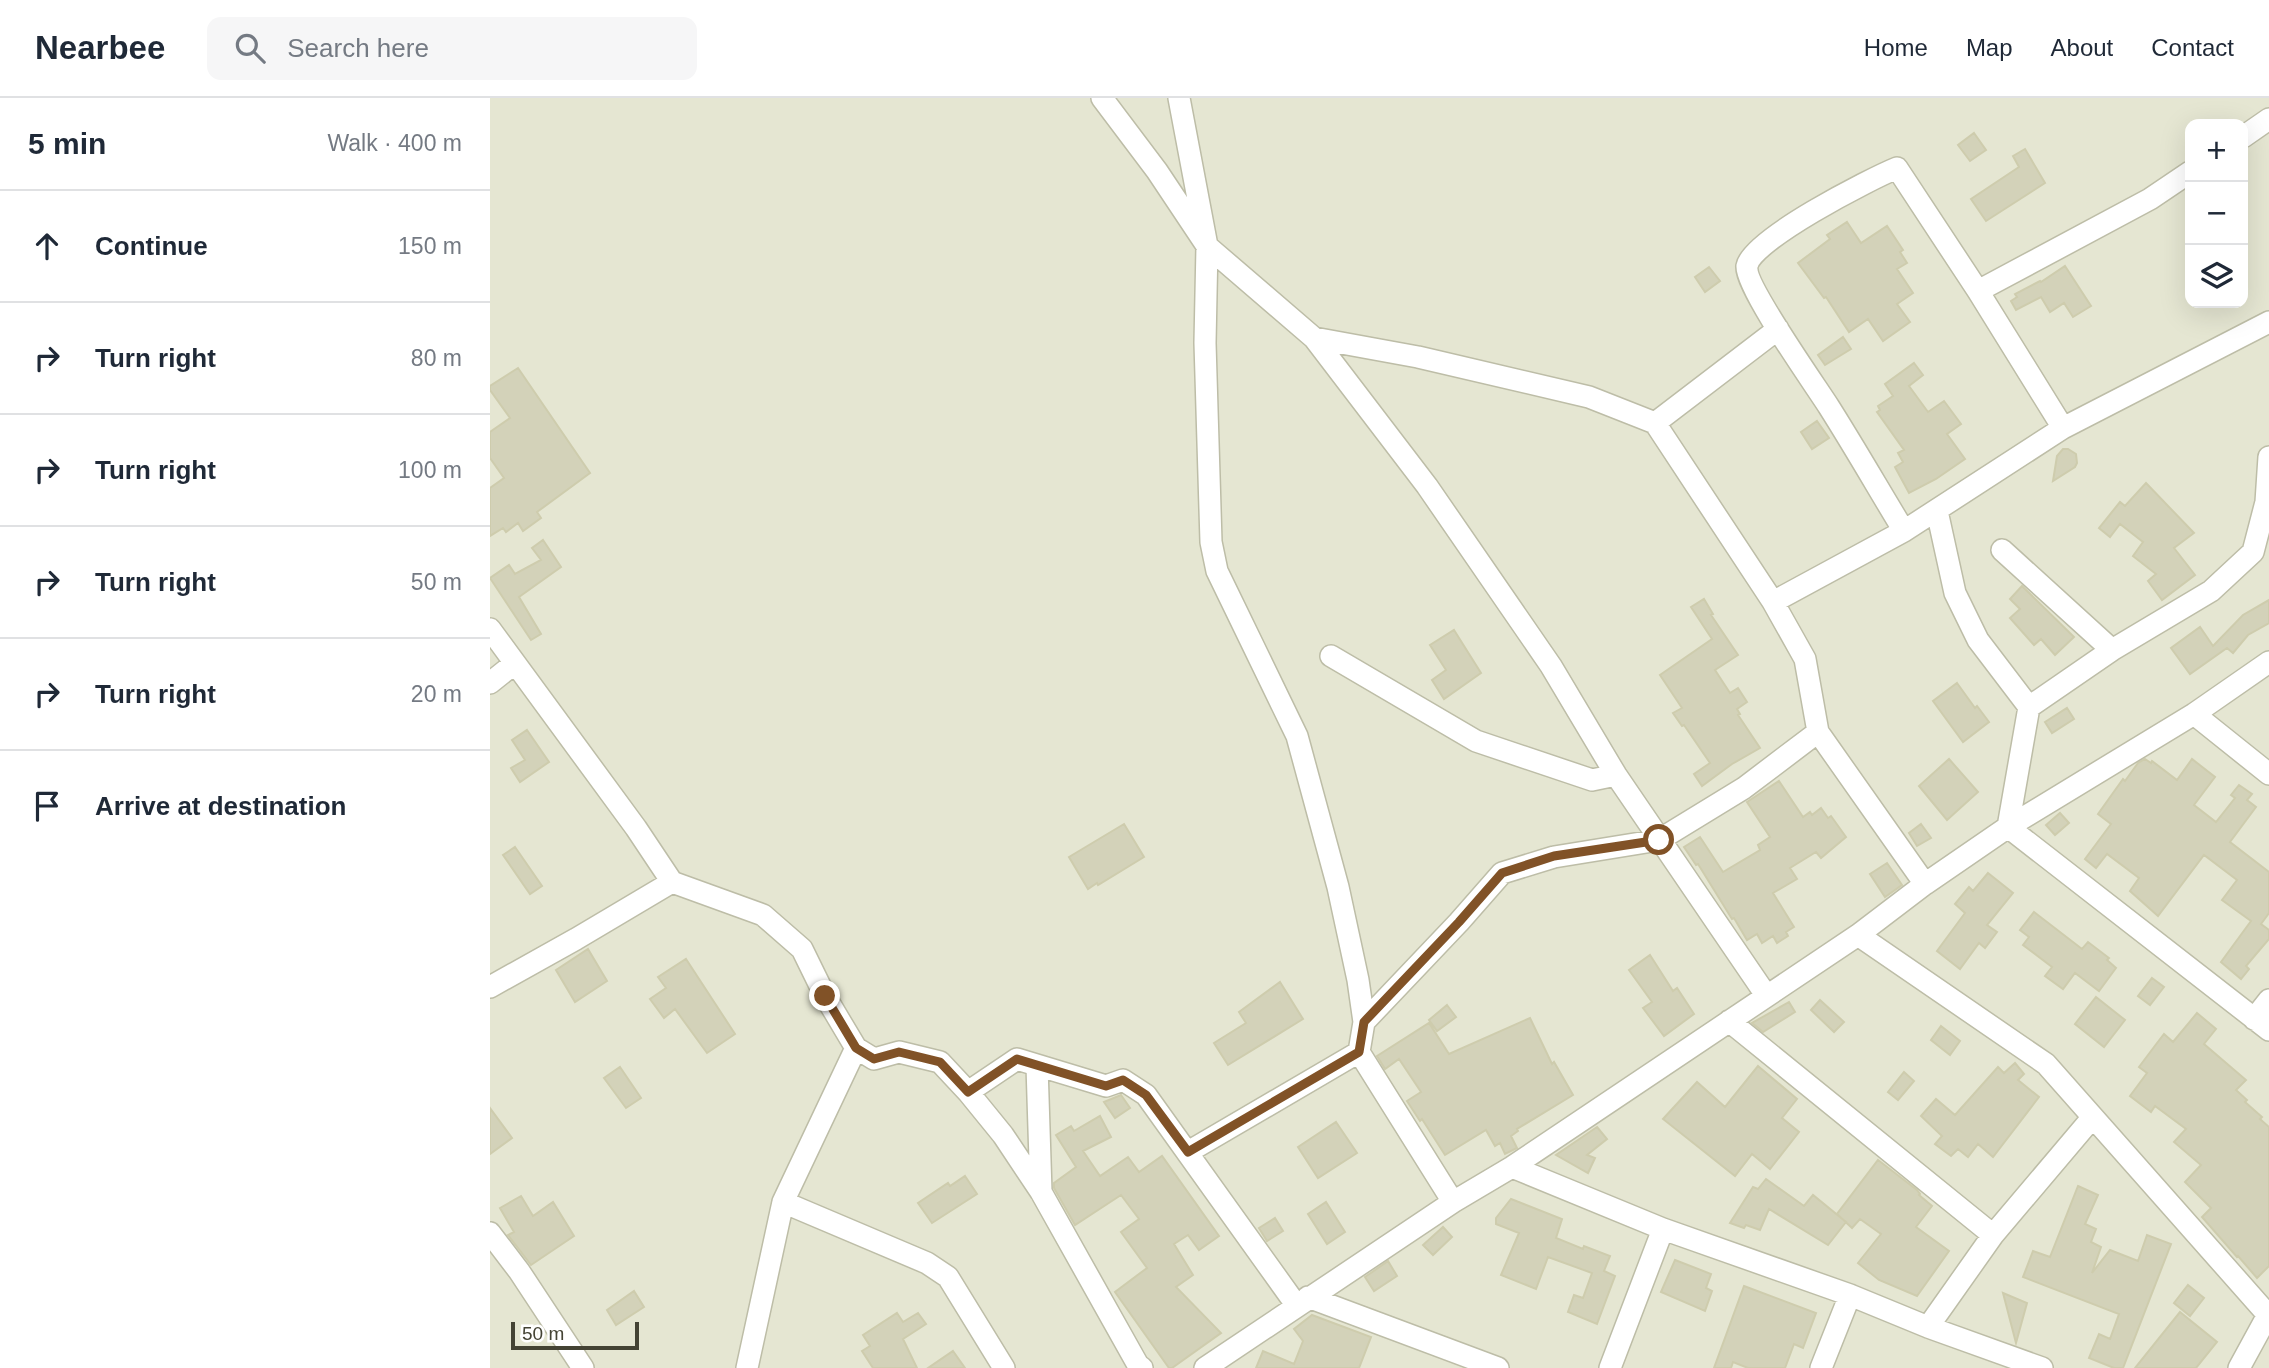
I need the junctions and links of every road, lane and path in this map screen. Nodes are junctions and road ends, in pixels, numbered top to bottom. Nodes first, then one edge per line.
1 (1102, 98) edge
2 (1179, 98) edge
3 (2269, 119) edge
4 (2248, 134) edge
5 (2185, 175) edge
6 (1208, 246) junction
7 (1978, 291) junction
8 (2269, 322) edge
9 (1778, 329) junction
10 (1314, 338) junction
11 (1655, 423) junction
12 (2063, 428) junction
13 (2269, 457) edge
14 (2267, 503) edge
15 (1937, 510) junction
16 (1904, 531) junction
17 (2002, 550) dead end
18 (1773, 602) junction
19 (490, 629) edge
20 (2112, 650) junction
21 (1331, 656) dead end
22 (2269, 662) edge
23 (516, 663) junction
24 (490, 683) edge
25 (2029, 706) junction
26 (2194, 714) junction
27 (1818, 732) junction
28 (2269, 774) edge
29 (1616, 775) junction
30 (2008, 827) junction
31 (1659, 840) junction
32 (671, 881) junction
33 (1925, 884) junction
34 (1858, 935) junction
35 (490, 987) edge
36 (1766, 995) junction
37 (2269, 1000) edge
38 (1728, 1021) junction
39 (1364, 1022) junction
40 (2262, 1024) edge
41 (856, 1048) junction
42 (1359, 1052) junction
43 (1037, 1066) junction
44 (968, 1092) junction
45 (2092, 1118) junction
46 (1188, 1152) junction
47 (1512, 1167) junction
48 (1041, 1192) junction
49 (783, 1202) junction
50 (1452, 1202) junction
51 (1663, 1229) junction
52 (490, 1233) edge
53 (1993, 1236) junction
54 (1850, 1295) junction
55 (1302, 1302) junction
56 (2269, 1315) edge
57 (1928, 1327) junction
58 (2031, 1366) edge
59 (583, 1368) edge
60 (747, 1368) edge
61 (1004, 1368) edge
62 (1142, 1368) edge
63 (1205, 1368) edge
64 (1498, 1368) edge
65 (1609, 1368) edge
66 (1821, 1368) edge
67 (2239, 1368) edge

1 - 6 street
2 - 6 street
3 - 4 street
5 - 7 street
6 - 10 street
6 - 39 street
7 - 9 street
7 - 12 street
8 - 12 street
9 - 11 street
9 - 16 street
10 - 11 street
10 - 29 street
11 - 18 street
12 - 15 street
13 - 14 street
14 - 20 street
15 - 16 street
15 - 25 street
16 - 18 street
17 - 20 street
18 - 27 street
19 - 23 street
20 - 25 street
21 - 29 street
22 - 26 street
23 - 24 street
23 - 32 street
25 - 30 street
26 - 28 street
26 - 30 street
27 - 31 street
27 - 33 street
29 - 31 street
30 - 33 street
30 - 40 street
31 - 36 street
31 - 39 street
32 - 35 street
32 - 41 street
33 - 34 street
34 - 36 street
34 - 45 street
36 - 38 street
37 - 40 street
38 - 47 street
38 - 53 street
39 - 42 street
41 - 44 street
41 - 49 street
42 - 46 street
42 - 50 street
43 - 44 street
43 - 46 street
43 - 48 street
44 - 48 street
45 - 53 street
45 - 56 street
46 - 55 street
47 - 50 street
47 - 51 street
48 - 62 street
49 - 60 street
49 - 61 street
50 - 55 street
51 - 54 street
51 - 65 street
52 - 59 street
53 - 57 street
54 - 57 street
54 - 66 street
55 - 63 street
55 - 64 street
56 - 67 street
57 - 58 street

